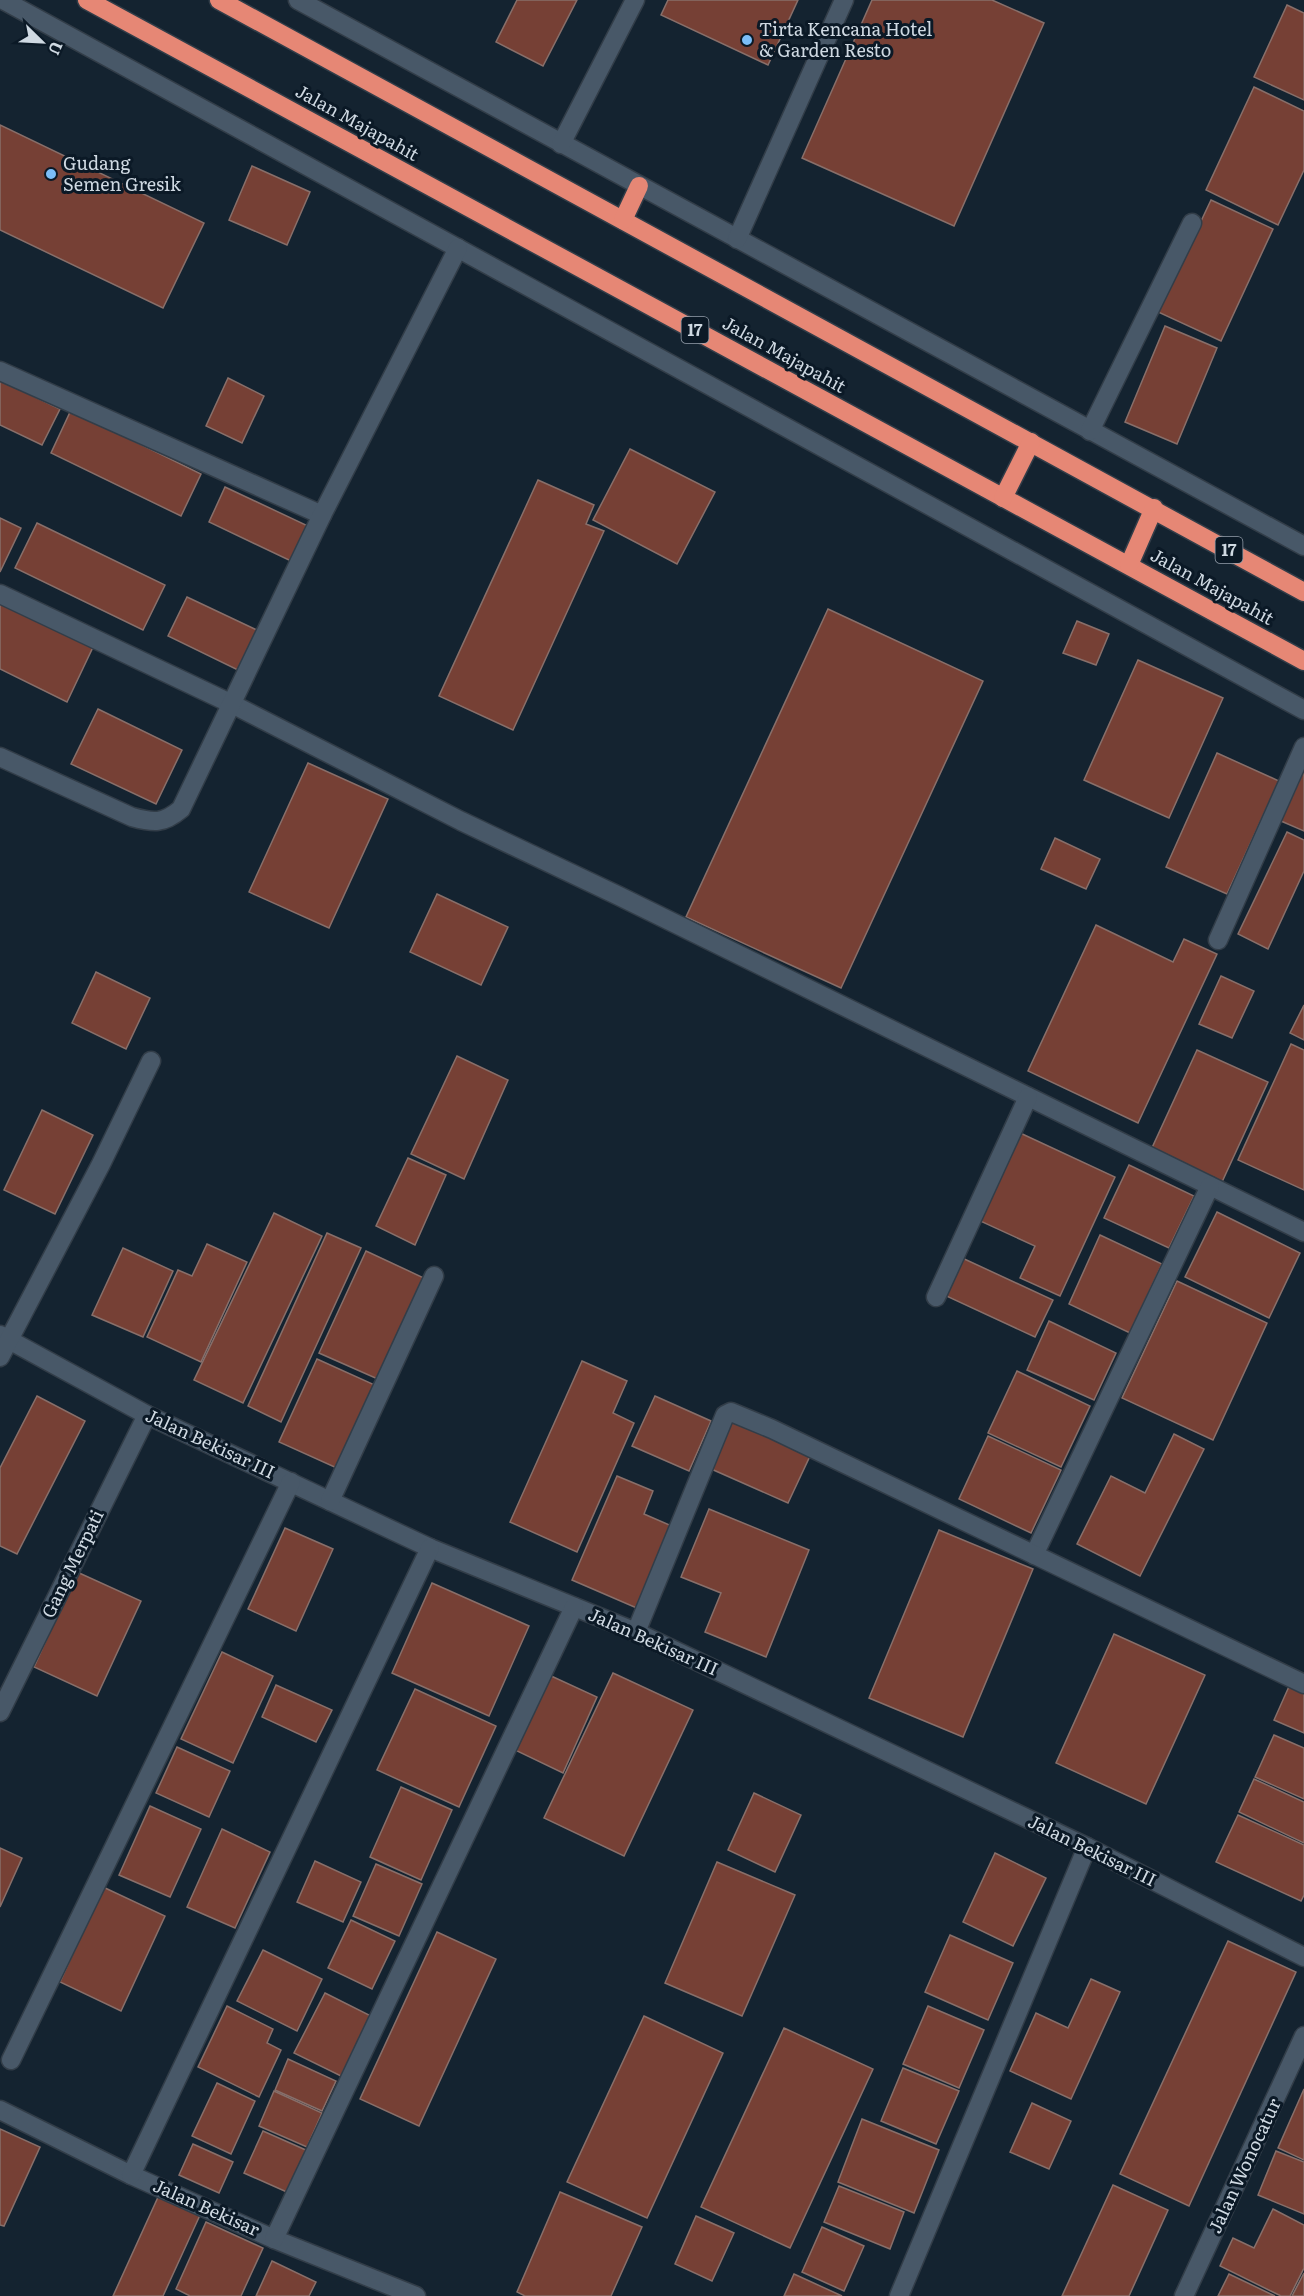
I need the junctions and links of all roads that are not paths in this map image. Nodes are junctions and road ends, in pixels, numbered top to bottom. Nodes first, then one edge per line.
1 (3, 0) edge
2 (87, 0) edge
3 (219, 0) edge
4 (298, 0) edge
5 (635, 0) edge
6 (844, 0) edge
7 (317, 5) edge
8 (561, 144) junction
9 (639, 186) junction
10 (623, 220) junction
11 (1192, 223) dead end
12 (737, 239) junction
13 (458, 248) junction
14 (0, 371) edge
15 (1090, 430) junction
16 (1031, 442) junction
17 (1003, 498) junction
18 (1154, 508) junction
19 (322, 516) junction
20 (1304, 546) edge
21 (1129, 566) junction
22 (1304, 592) edge
23 (0, 594) edge
24 (1304, 661) edge
25 (232, 704) junction
26 (1304, 710) edge
27 (1304, 716) edge
28 (1304, 747) edge
29 (0, 756) edge
30 (1218, 940) dead end
31 (151, 1061) dead end
32 (1028, 1097) junction
33 (1210, 1186) junction
34 (1304, 1232) edge
35 (434, 1276) dead end
36 (936, 1297) dead end
37 (4, 1337) edge
38 (0, 1357) edge
39 (147, 1415) junction
40 (291, 1482) junction
41 (330, 1501) junction
42 (429, 1548) junction
43 (1034, 1556) junction
44 (574, 1607) junction
45 (636, 1632) junction
46 (1304, 1684) edge
47 (0, 1712) edge
48 (1087, 1847) junction
49 (1304, 1957) edge
50 (1304, 2036) edge
51 (11, 2060) dead end
52 (1298, 2069) edge
53 (0, 2110) edge
54 (131, 2175) junction
55 (274, 2239) junction
56 (416, 2296) edge
57 (899, 2296) edge
58 (1184, 2296) edge

1 - 13 street
2 - 17 highway, Jalan Majapahit / 17
3 - 10 highway, 17
4 - 7 street
5 - 8 street
6 - 12 street
7 - 8 street
8 - 9 street
9 - 10 highway
9 - 12 street
10 - 16 highway, 17
11 - 15 street
12 - 15 street
13 - 19 street
13 - 26 street
14 - 19 street
15 - 20 street
16 - 17 highway
16 - 18 highway, 17
17 - 21 highway, Jalan Majapahit / 17
18 - 21 highway
18 - 22 highway, 17
19 - 25 street
21 - 24 highway, Jalan Majapahit / 17
23 - 25 street
25 - 29 street
25 - 32 street
26 - 27 street
28 - 30 street
31 - 37 street
32 - 33 street
32 - 36 street
33 - 34 street
33 - 43 street
35 - 41 street
37 - 38 street
37 - 39 street, Jalan Bekisar III
39 - 40 street, Jalan Bekisar III
39 - 47 street, Gang Merpati
40 - 41 street, Jalan Bekisar III
40 - 51 street
41 - 42 street, Jalan Bekisar III
42 - 44 street, Jalan Bekisar III
42 - 54 street
43 - 45 street
43 - 46 street
44 - 45 street, Jalan Bekisar III
44 - 55 street
45 - 48 street, Jalan Bekisar III
48 - 49 street, Jalan Bekisar III
48 - 57 street
50 - 52 street, Jalan Wonocatur
52 - 58 street, Jalan Wonocatur
53 - 54 street, Jalan Bekisar
54 - 55 street, Jalan Bekisar
55 - 56 street, Jalan Bekisar

